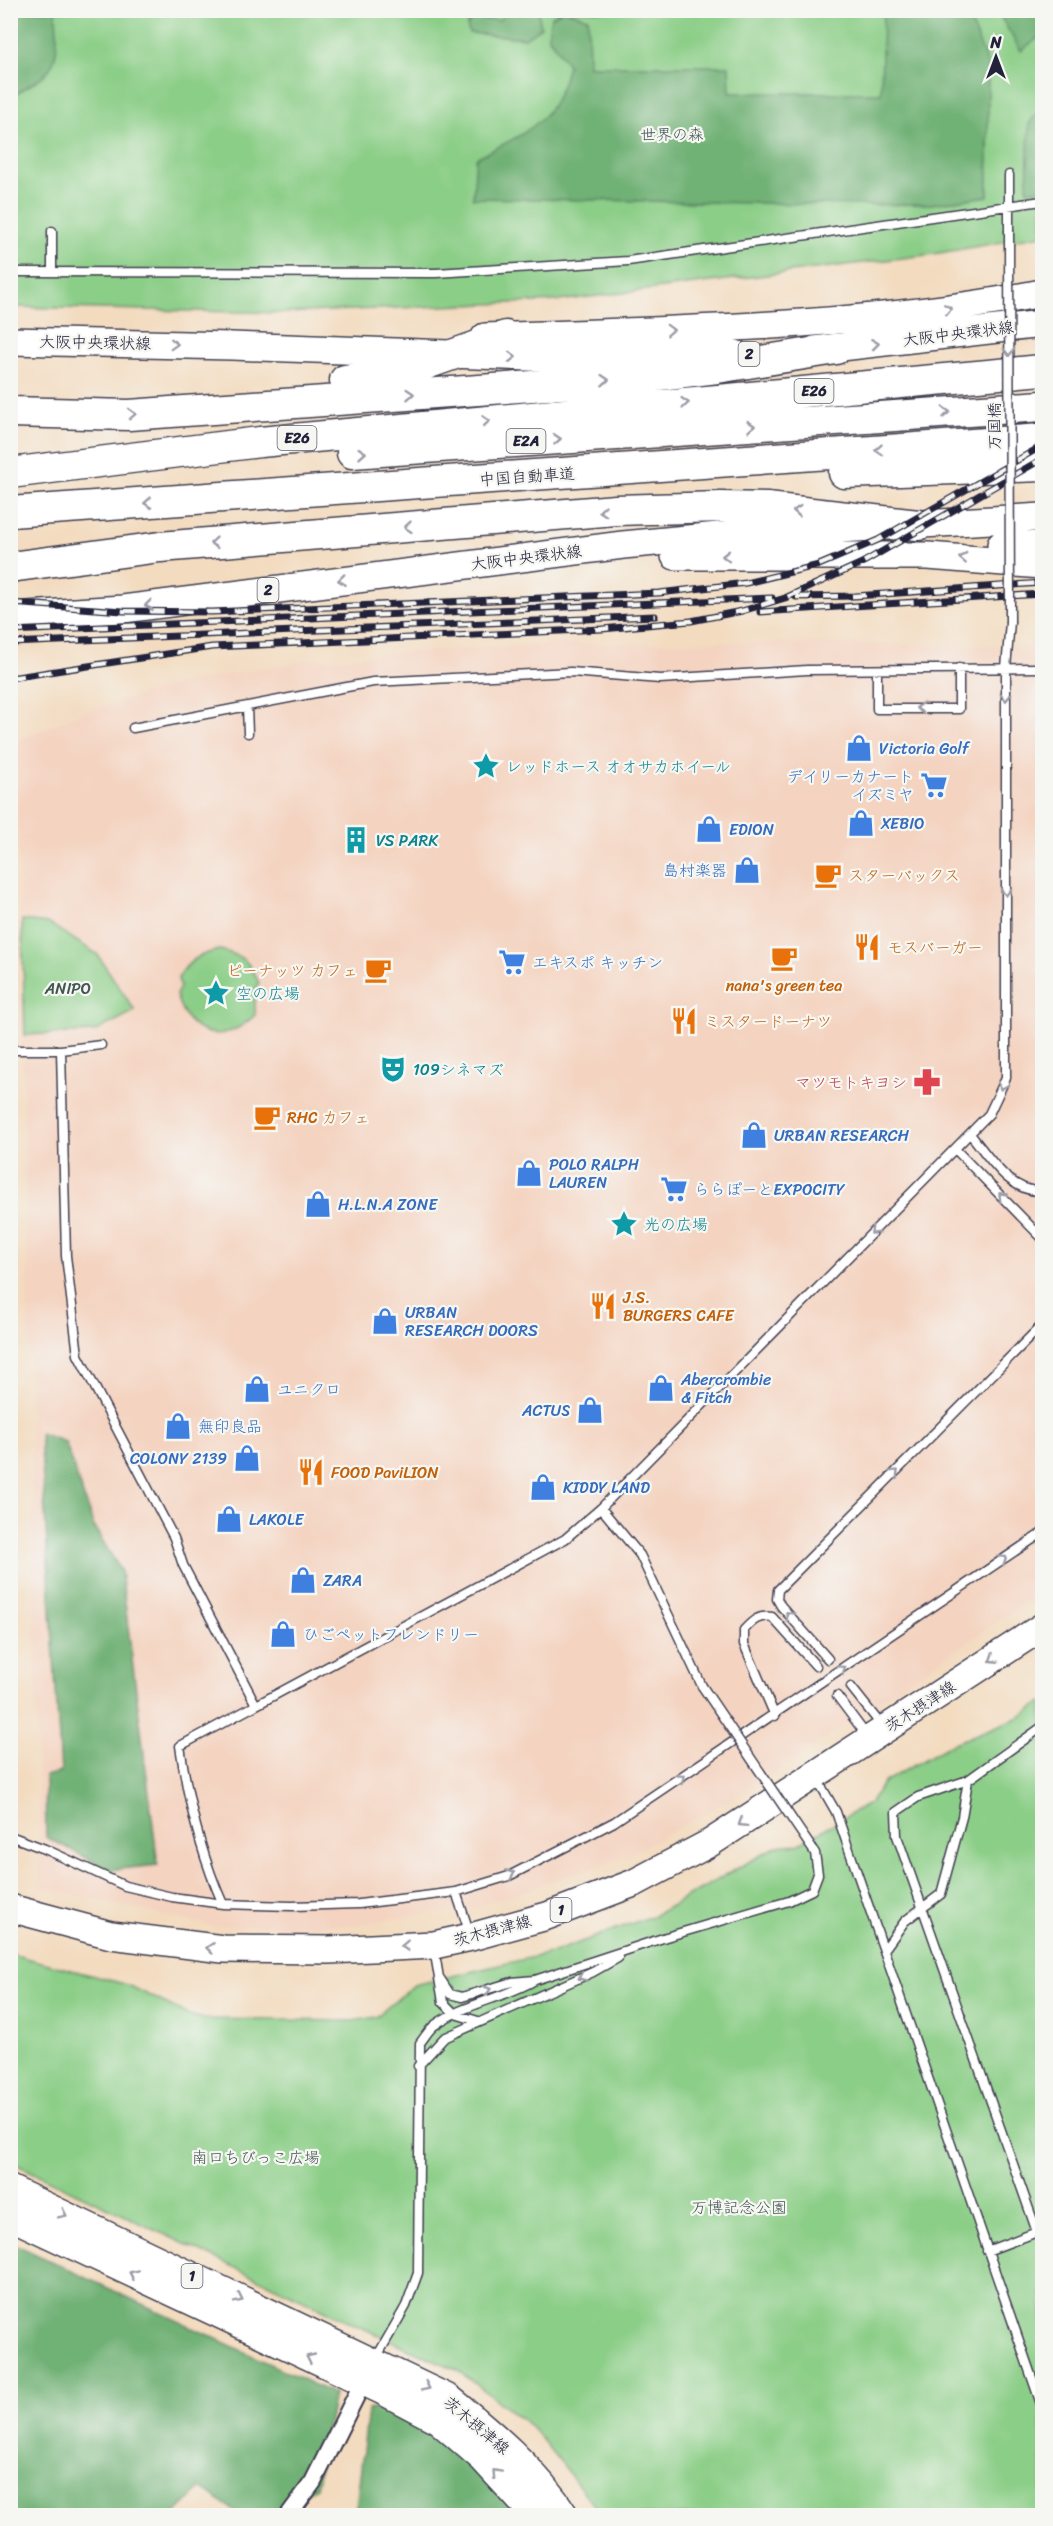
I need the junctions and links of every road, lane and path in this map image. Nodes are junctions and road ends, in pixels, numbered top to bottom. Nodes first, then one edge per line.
1 (1009, 175) dead end
2 (1042, 201) edge
3 (1009, 205) junction
4 (52, 231) dead end
5 (10, 272) edge
6 (52, 272) junction
7 (1042, 293) edge
8 (1042, 324) edge
9 (506, 336) junction
10 (10, 341) edge
11 (232, 346) junction
12 (836, 348) junction
13 (454, 356) junction
14 (1042, 370) edge
15 (1042, 406) edge
16 (10, 407) edge
17 (10, 412) edge
18 (1042, 439) edge
19 (1042, 466) edge
20 (10, 475) edge
21 (290, 493) junction
22 (10, 512) edge
23 (1042, 517) edge
24 (918, 525) junction
25 (1042, 545) edge
26 (525, 556) junction
27 (1042, 565) edge
28 (10, 567) edge
29 (10, 616) edge
30 (959, 668) junction
31 (1006, 668) junction
32 (1042, 668) edge
33 (877, 671) junction
34 (248, 707) junction
35 (133, 728) dead end
36 (248, 733) dead end
37 (101, 1045) dead end
38 (10, 1050) edge
39 (61, 1050) junction
40 (970, 1134) junction
41 (955, 1149) junction
42 (1042, 1191) edge
43 (1042, 1238) edge
44 (1042, 1325) edge
45 (601, 1508) junction
46 (1042, 1533) edge
47 (1042, 1627) edge
48 (828, 1659) dead end
49 (816, 1666) dead end
50 (851, 1687) dead end
51 (837, 1696) dead end
52 (256, 1705) junction
53 (775, 1716) junction
54 (1042, 1727) edge
55 (876, 1734) junction
56 (815, 1776) junction
57 (968, 1780) junction
58 (10, 1836) edge
59 (456, 1892) junction
60 (223, 1904) junction
61 (10, 1908) edge
62 (923, 1908) junction
63 (471, 1937) junction
64 (434, 1945) junction
65 (634, 1949) junction
66 (884, 1950) junction
67 (439, 1977) junction
68 (535, 1980) junction
69 (455, 2014) junction
70 (478, 2021) junction
71 (418, 2066) junction
72 (10, 2189) edge
73 (10, 2216) edge
74 (1040, 2232) edge
75 (987, 2251) junction
76 (368, 2372) junction
77 (1042, 2407) edge
78 (288, 2516) edge
79 (535, 2516) edge
80 (565, 2516) edge

1 - 3 lane, 万国橋
2 - 3 lane
3 - 6 lane
3 -> 31 lane, 万国橋, bridge
4 - 6 lane
5 - 6 lane
9 -> 7 main road
12 -> 8 main road, 大阪中央環状線 / 2
9 - 11 main road
9 - 13 highway
10 -> 11 main road, 大阪中央環状線 / 2
11 - 13 main road, 大阪中央環状線 / 2
13 -> 12 main road, 大阪中央環状線 / 2
17 -> 12 highway
13 - 16 highway
20 -> 14 highway, E26
20 -> 15 highway, E2A
18 -> 21 highway, 中国自動車道 / E2A
19 - 21 highway, E2A
21 -> 22 highway, 中国自動車道 / E2A
23 - 24 main road, 大阪中央環状線 / 2
24 - 25 main road
24 - 26 main road, 大阪中央環状線 / 2
24 -> 28 highway
27 -> 26 main road
26 -> 29 main road, 大阪中央環状線 / 2
30 - 31 lane
30 - 33 lane
30 -> 33 lane
31 - 32 lane
31 -> 40 lane, 万国橋
33 - 34 lane
34 - 35 lane
34 - 36 lane
37 - 39 lane
38 - 39 lane
39 - 52 lane
40 - 41 lane, 万国橋
40 - 42 lane
43 -> 41 lane
41 -> 45 lane, 万国橋
48 -> 44 lane
45 - 52 lane, 万国橋
45 - 65 lane, bridge
53 -> 46 lane
47 -> 55 main road, 茨木摂津線 / 1
49 - 53 lane
50 - 55 lane
51 - 55 lane
52 - 60 lane, 万国橋
59 -> 53 lane
54 - 57 lane
55 - 56 main road, 茨木摂津線 / 1
56 -> 63 main road, 茨木摂津線 / 1
56 - 66 lane
57 - 62 lane
57 - 62 lane
58 - 60 lane
59 - 60 lane
59 - 63 lane
64 -> 61 main road, 茨木摂津線 / 1
62 - 66 lane
62 - 74 lane
63 - 64 main road, 茨木摂津線 / 1
64 - 67 lane
65 - 68 lane
65 -> 70 lane
66 - 75 lane
67 -> 68 lane
67 - 69 lane
68 - 69 lane
69 - 70 lane
69 - 71 lane
70 - 71 lane
71 - 76 lane
72 -> 76 main road, 茨木摂津線 / 1
76 -> 73 main road, 茨木摂津線 / 1
74 - 75 lane
75 - 77 lane
76 - 78 street
79 -> 76 main road, 茨木摂津線 / 1
76 -> 80 main road, 茨木摂津線 / 1

